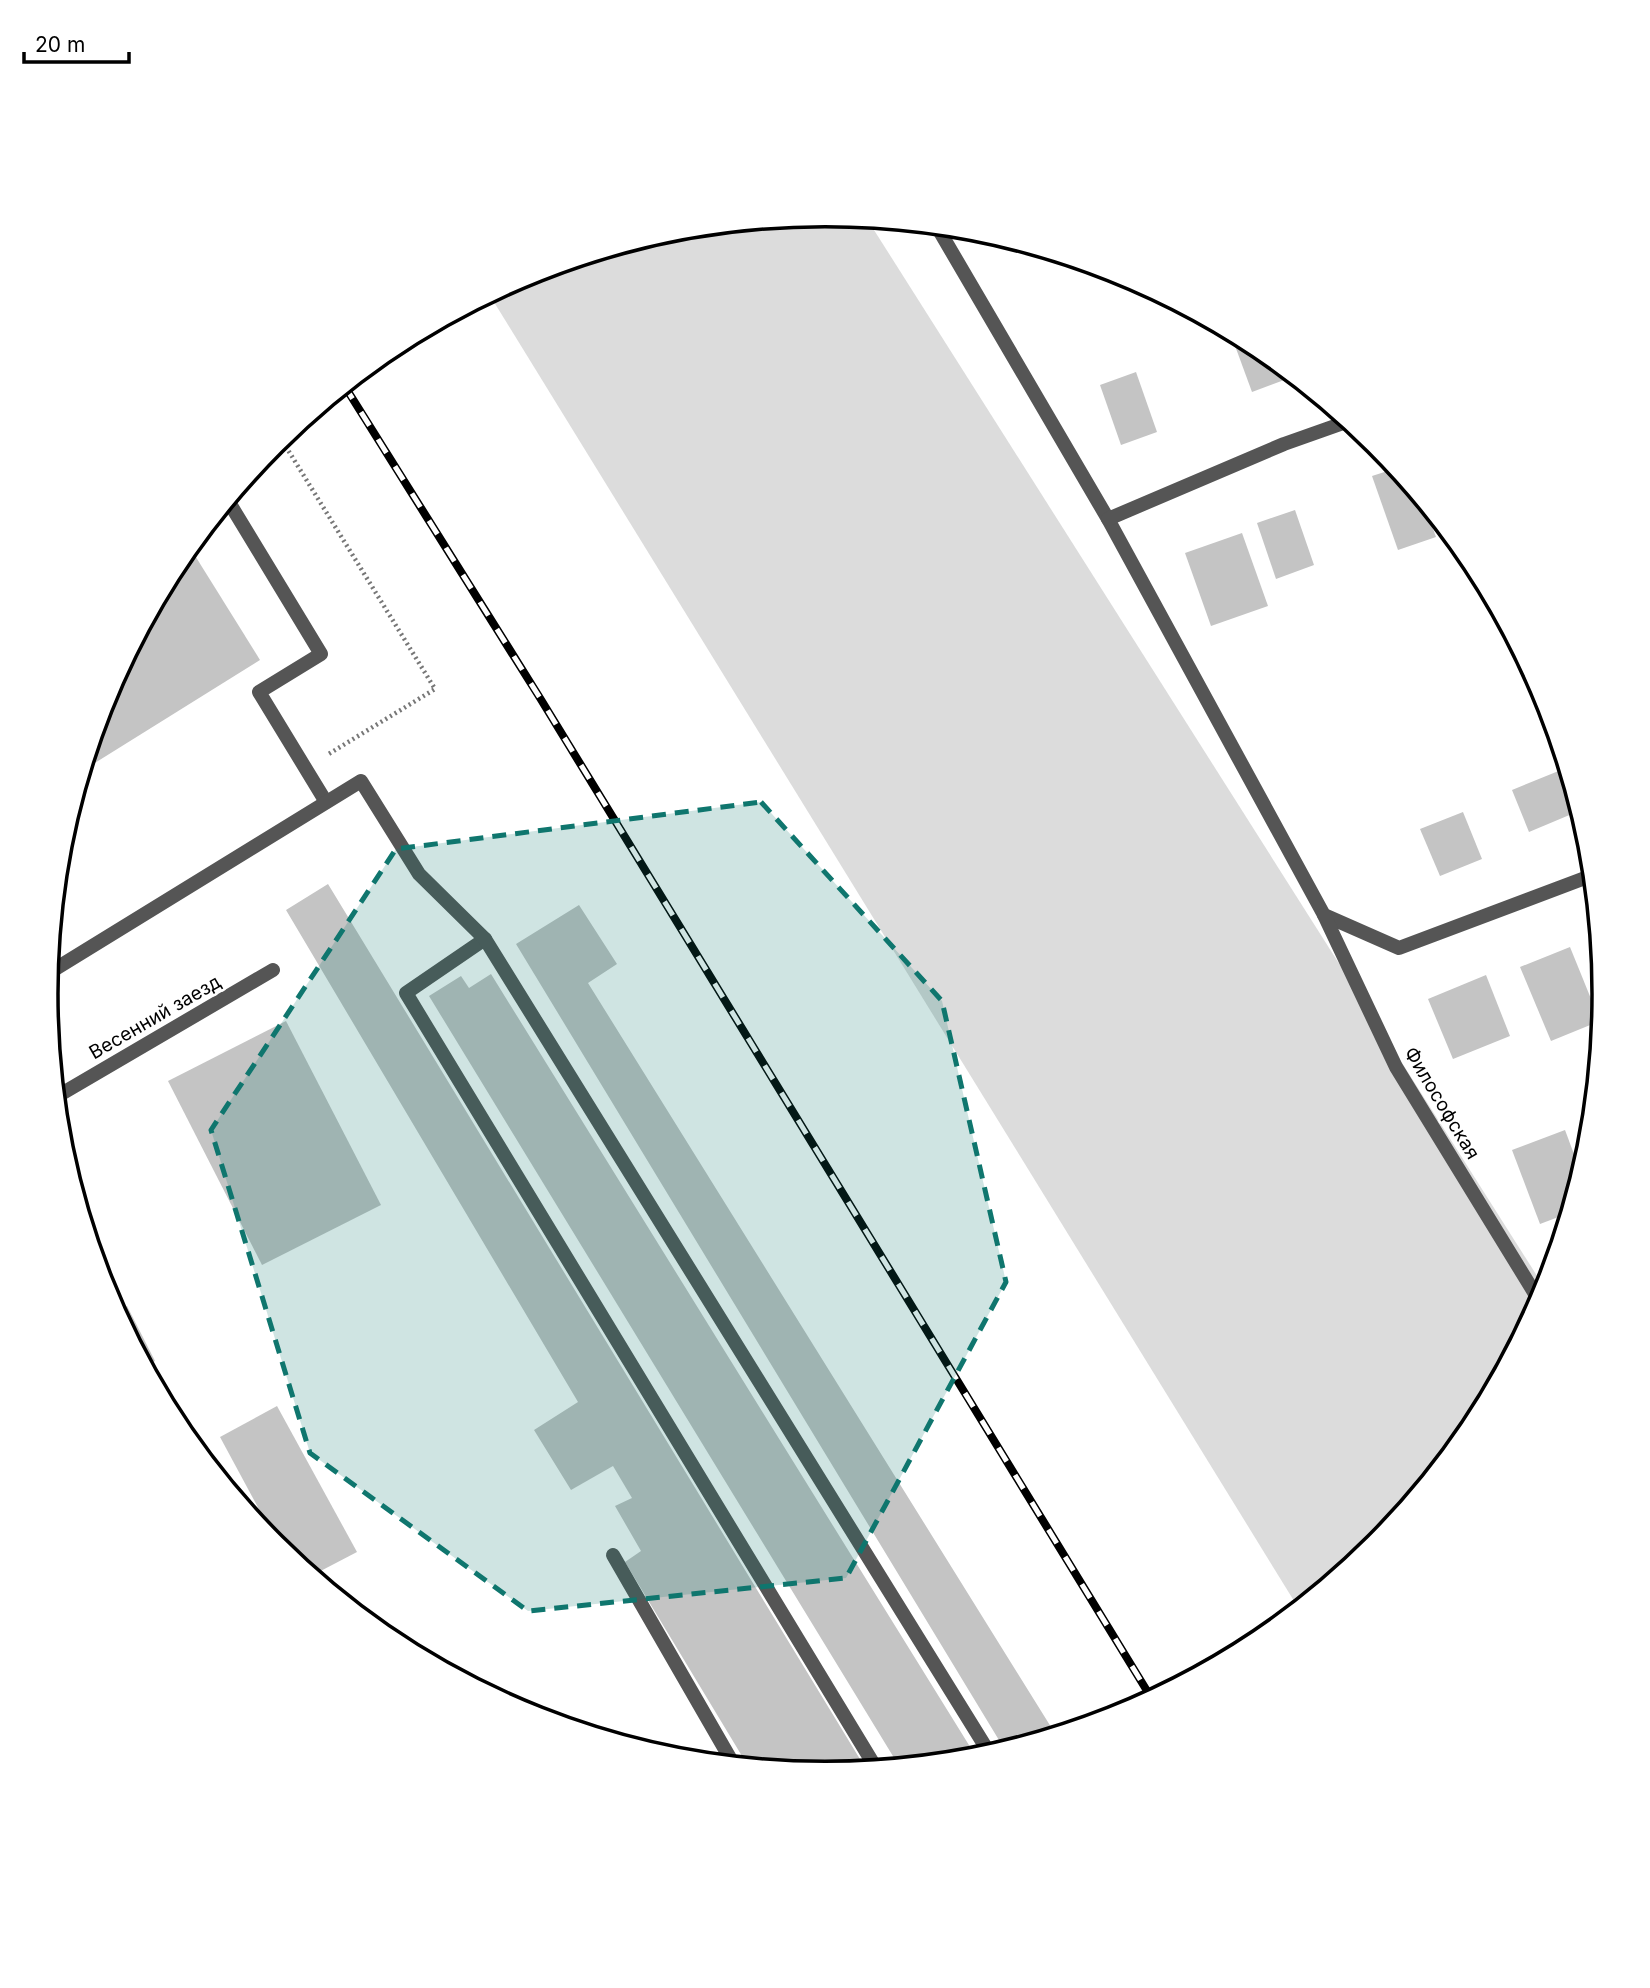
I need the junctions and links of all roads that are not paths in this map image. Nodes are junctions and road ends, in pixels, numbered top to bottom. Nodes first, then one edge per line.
1 (942, 236) edge
2 (1339, 424) edge
3 (232, 507) edge
4 (1108, 519) junction
5 (326, 802) junction
6 (1584, 879) edge
7 (1324, 915) junction
8 (485, 939) junction
9 (59, 967) edge
10 (273, 970) dead end
11 (64, 1092) edge
12 (1533, 1290) edge
13 (613, 1555) dead end
14 (984, 1745) edge
15 (728, 1755) edge
16 (871, 1760) edge

1 - 4 street, Философская
2 - 4 street
3 - 5 street
4 - 7 street, Философская
5 - 8 street
5 - 9 street
6 - 7 street
7 - 12 street, Философская
8 - 14 street
8 - 16 street
10 - 11 street, Весенний заезд
13 - 15 street

